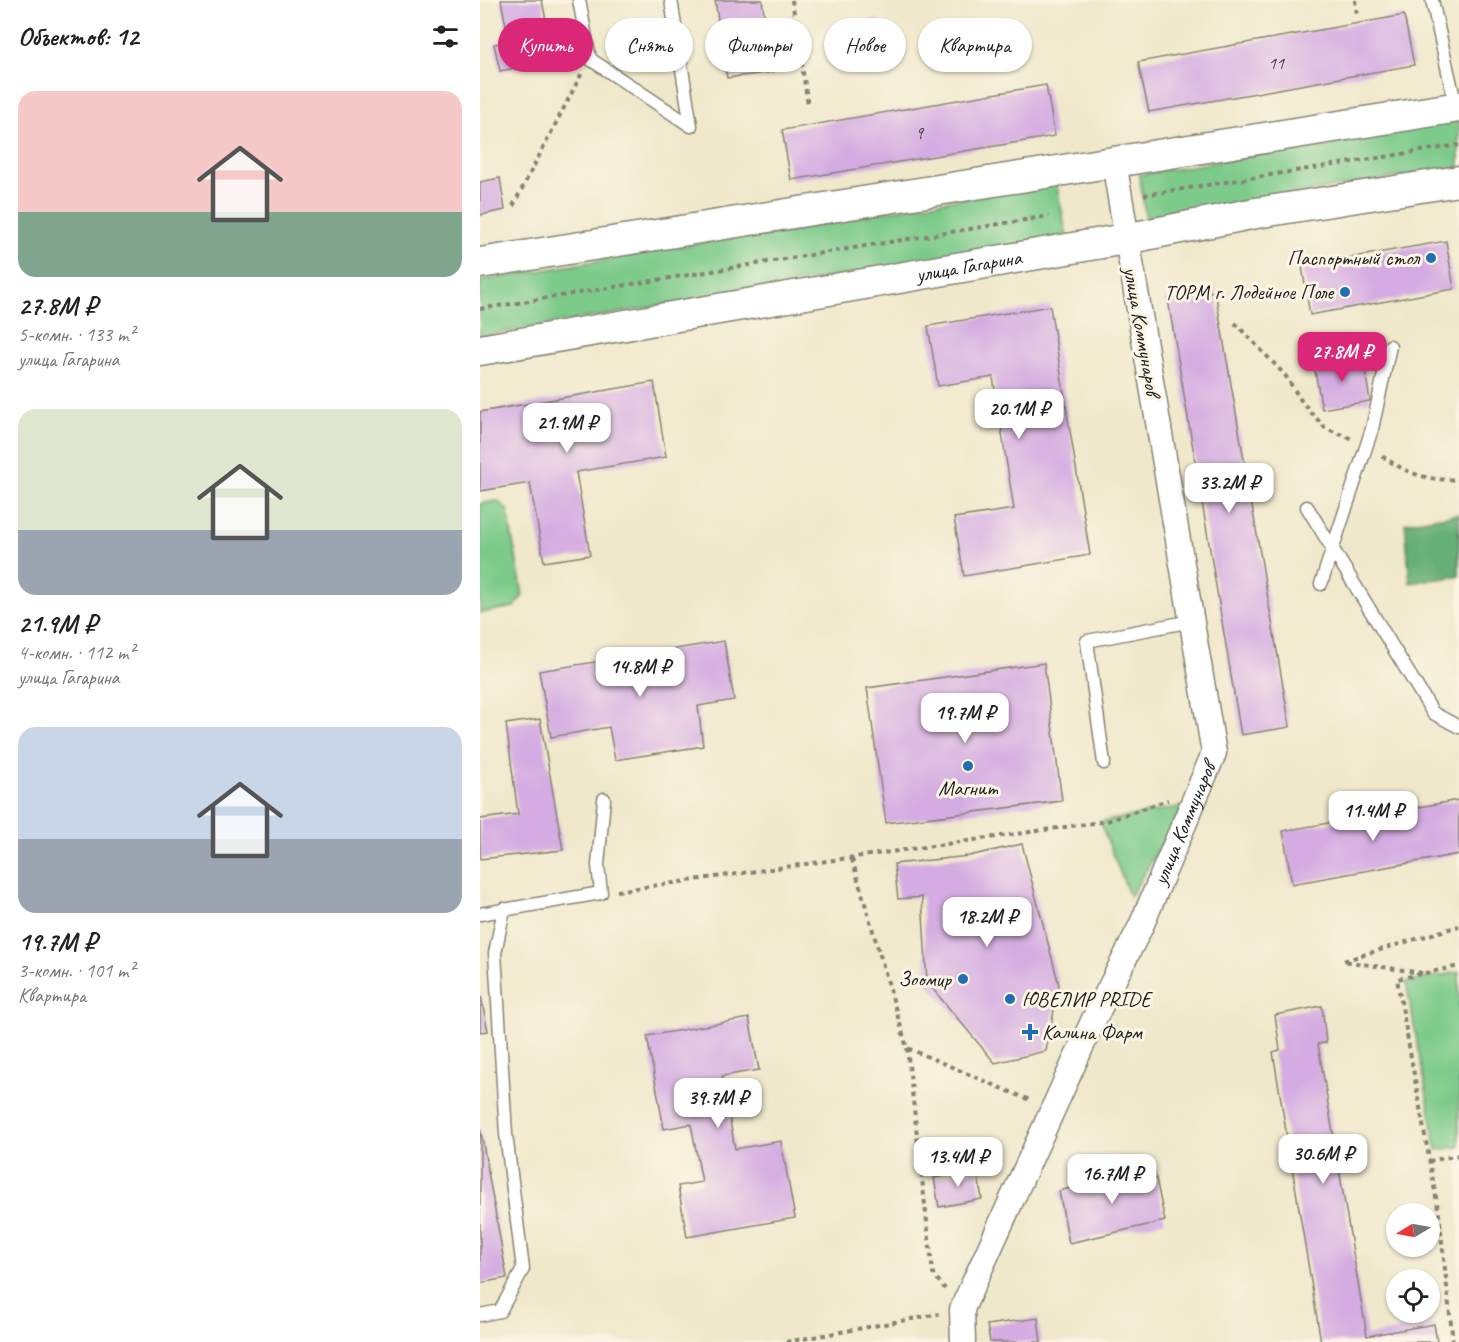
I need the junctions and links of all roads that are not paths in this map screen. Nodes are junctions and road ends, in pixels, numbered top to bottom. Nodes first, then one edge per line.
1 (579, 0) edge
2 (671, 0) edge
3 (1432, 0) edge
4 (1458, 108) edge
5 (1114, 162) junction
6 (1459, 181) edge
7 (1125, 239) junction
8 (480, 263) edge
9 (1390, 346) dead end
10 (480, 350) edge
11 (1307, 507) dead end
12 (1332, 549) junction
13 (1321, 584) dead end
14 (1192, 621) junction
15 (1459, 727) edge
16 (1104, 763) dead end
17 (604, 799) dead end
18 (504, 909) junction
19 (480, 914) edge
20 (480, 1315) edge
21 (963, 1342) edge

1 - 2 lane
3 - 4 lane
4 - 5 street
5 - 7 street, улица Коммунаров
5 - 8 street
6 - 7 street, улица Гагарина
7 - 10 street, улица Гагарина
7 - 14 street, улица Коммунаров
9 - 12 lane
11 - 12 lane
12 - 13 lane
12 - 15 lane
14 - 16 lane
14 - 21 street, улица Коммунаров
17 - 18 lane
18 - 19 lane
18 - 20 lane

